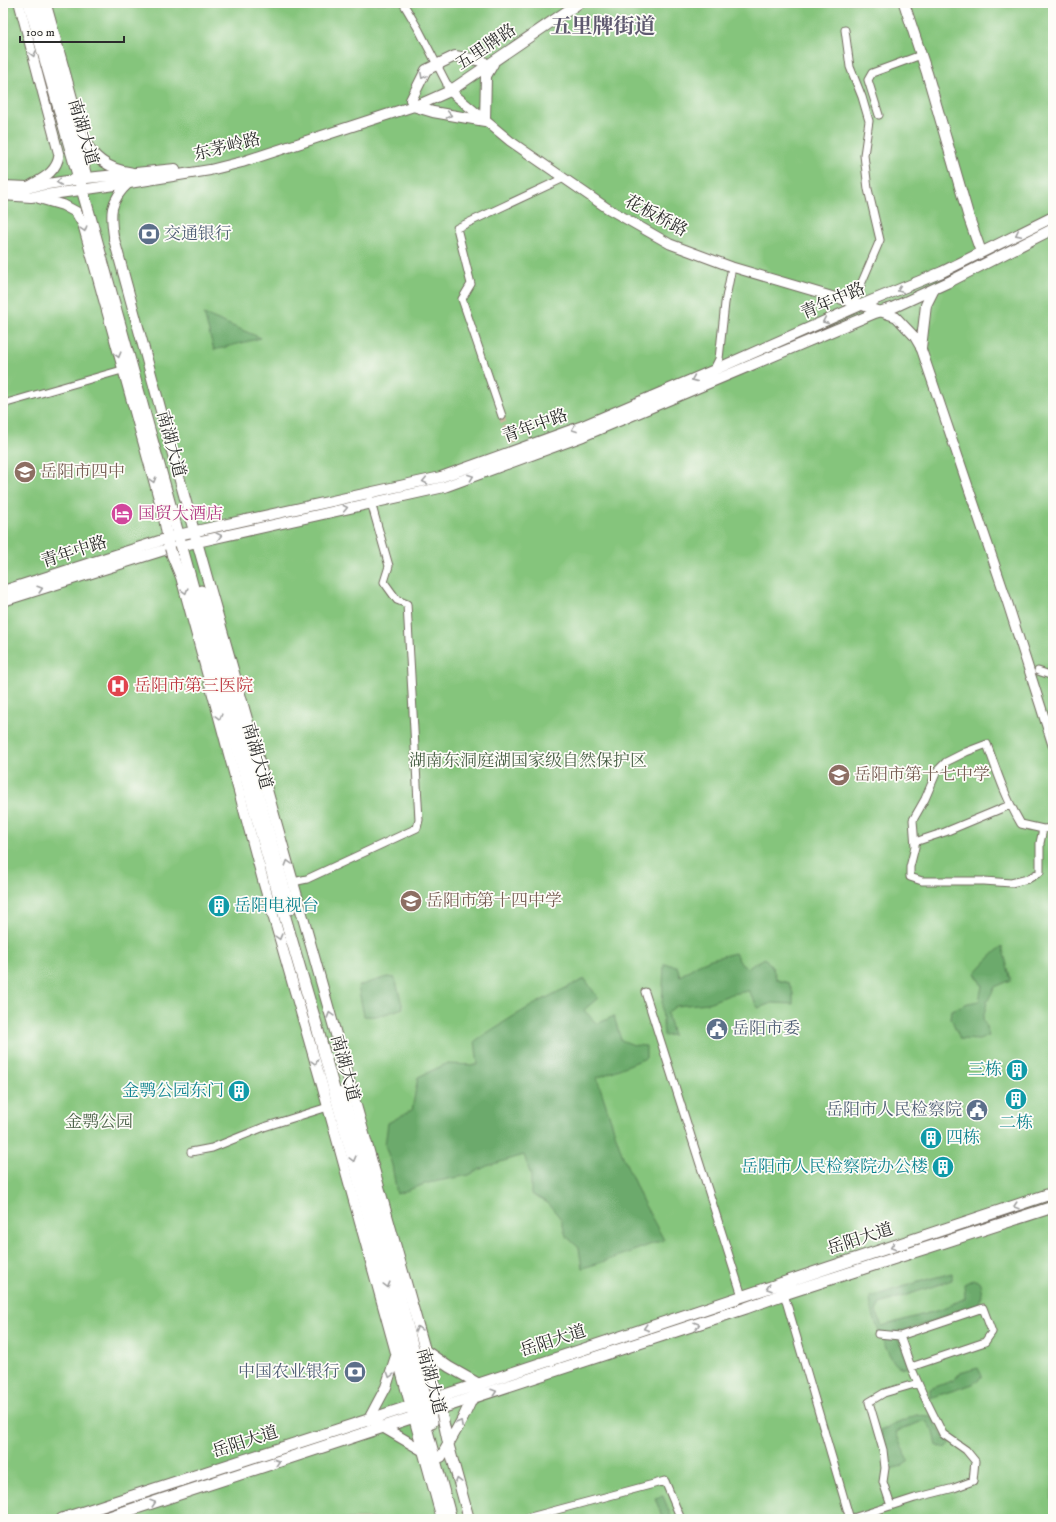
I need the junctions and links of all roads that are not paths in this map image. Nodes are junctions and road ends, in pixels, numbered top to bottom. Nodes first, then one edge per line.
1 (19, 3) edge
2 (29, 3) edge
3 (38, 3) edge
4 (46, 3) edge
5 (403, 3) edge
6 (568, 3) edge
7 (579, 3) edge
8 (904, 3) edge
9 (845, 30) dead end
10 (921, 55) junction
11 (483, 61) junction
12 (494, 61) junction
13 (438, 65) junction
14 (449, 88) junction
15 (412, 103) junction
16 (879, 115) dead end
17 (485, 121) junction
18 (140, 173) junction
19 (564, 178) junction
20 (129, 183) junction
21 (85, 184) junction
22 (3, 186) edge
23 (29, 192) junction
24 (3, 195) edge
25 (1053, 217) edge
26 (1053, 229) edge
27 (114, 239) joint
28 (981, 252) junction
29 (732, 268) junction
30 (934, 289) junction
31 (857, 304) junction
32 (881, 312) junction
33 (920, 348) junction
34 (122, 370) junction
35 (712, 372) junction
36 (3, 404) edge
37 (502, 416) tunnel mouth
38 (370, 498) junction
39 (182, 542) junction
40 (3, 591) edge
41 (3, 601) edge
42 (1038, 672) dead end
43 (1053, 676) edge
44 (1053, 745) edge
45 (1010, 805) junction
46 (1053, 828) edge
47 (1043, 829) junction
48 (915, 842) junction
49 (293, 882) junction
50 (645, 992) dead end
51 (328, 1107) junction
52 (191, 1152) dead end
53 (1053, 1199) edge
54 (784, 1294) junction
55 (742, 1296) junction
56 (878, 1334) dead end
57 (900, 1336) junction
58 (406, 1338) junction
59 (424, 1350) junction
60 (397, 1353) junction
61 (911, 1367) junction
62 (918, 1383) junction
63 (478, 1384) junction
64 (438, 1396) junction
65 (472, 1399) junction
66 (419, 1402) junction
67 (441, 1409) junction
68 (422, 1414) junction
69 (370, 1419) junction
70 (384, 1427) junction
71 (448, 1443) junction
72 (424, 1452) junction
73 (438, 1458) junction
74 (891, 1506) junction
75 (62, 1519) edge
76 (103, 1519) edge
77 (442, 1519) edge
78 (451, 1519) edge
79 (459, 1519) edge
80 (468, 1519) edge
81 (523, 1519) edge
82 (681, 1519) edge
83 (850, 1519) edge

1 -> 23 street
2 - 21 main road, 南湖大道
3 - 21 main road, 南湖大道
4 - 18 street
5 - 13 street
6 - 11 main road, 五里牌路
7 - 12 main road, 五里牌路
8 - 10 main road
9 - 31 street
10 - 16 street
10 - 28 main road
11 - 13 main road
11 - 14 main road, 五里牌路
12 - 14 main road, 五里牌路
12 - 17 main road
13 - 14 street
13 -> 15 main road
14 - 15 main road, 东茅岭路
14 - 17 street, 花板桥路
15 -> 17 main road
15 - 18 main road, 东茅岭路
15 - 20 main road, 东茅岭路
17 - 19 street, 花板桥路
18 - 21 main road, 东茅岭路
19 - 29 street, 花板桥路
19 - 37 street
20 - 21 main road, 东茅岭路
20 - 27 street
21 - 23 main road, 东茅岭路
21 - 39 main road, 南湖大道
22 - 23 main road, 东茅岭路
23 - 24 main road, 东茅岭路
23 -> 34 main road
25 -> 28 main road, 青年中路
26 - 30 main road, 青年中路
27 - 39 main road
28 -> 31 main road, 青年中路
29 - 31 street, 花板桥路
29 - 35 street
30 - 32 main road, 青年中路
30 - 33 main road
31 - 32 street, 花板桥路
31 -> 35 main road, 青年中路
32 - 33 street, 花板桥路
38 -> 32 main road, 青年中路
33 - 44 street, 花板桥路
34 - 36 street
34 -> 39 main road
35 -> 38 main road, 青年中路
38 - 39 main road, 青年中路
38 - 49 street
39 - 40 main road, 青年中路
41 -> 39 main road, 青年中路
49 -> 39 main road
39 -> 51 main road
39 - 58 main road, 南湖大道
42 - 43 street
45 - 47 street
45 - 48 street
45 - 48 street
46 - 47 street
47 - 48 street
59 -> 49 main road
50 - 55 street
51 - 52 street
51 - 60 main road
53 - 54 main road, 岳阳大道
53 -> 55 main road, 岳阳大道
65 -> 54 main road, 岳阳大道
54 - 83 street
55 -> 63 main road, 岳阳大道
56 - 57 street
57 - 61 street
57 - 61 street
58 - 59 main road
58 - 60 main road
58 - 66 main road, 南湖大道
59 - 63 main road
59 - 64 main road
60 - 66 main road
60 -> 69 main road
61 - 62 street
62 - 74 street
62 - 74 street
63 - 64 main road, 岳阳大道
63 - 65 main road
64 - 66 main road, 岳阳大道
64 - 67 main road
65 - 67 main road, 岳阳大道
71 -> 65 main road
66 - 68 main road, 南湖大道
66 - 69 main road, 岳阳大道
67 - 68 main road, 岳阳大道
67 - 71 main road
68 - 70 main road, 岳阳大道
68 - 72 main road
68 - 73 main road, 南湖大道
69 - 70 main road
69 - 75 main road, 岳阳大道
70 - 72 main road
76 -> 70 main road, 岳阳大道
71 - 73 main road
80 -> 71 main road
72 - 73 main road
72 - 77 main road
73 - 78 main road, 南湖大道
73 - 79 main road, 南湖大道
74 - 83 street
81 - 82 street

